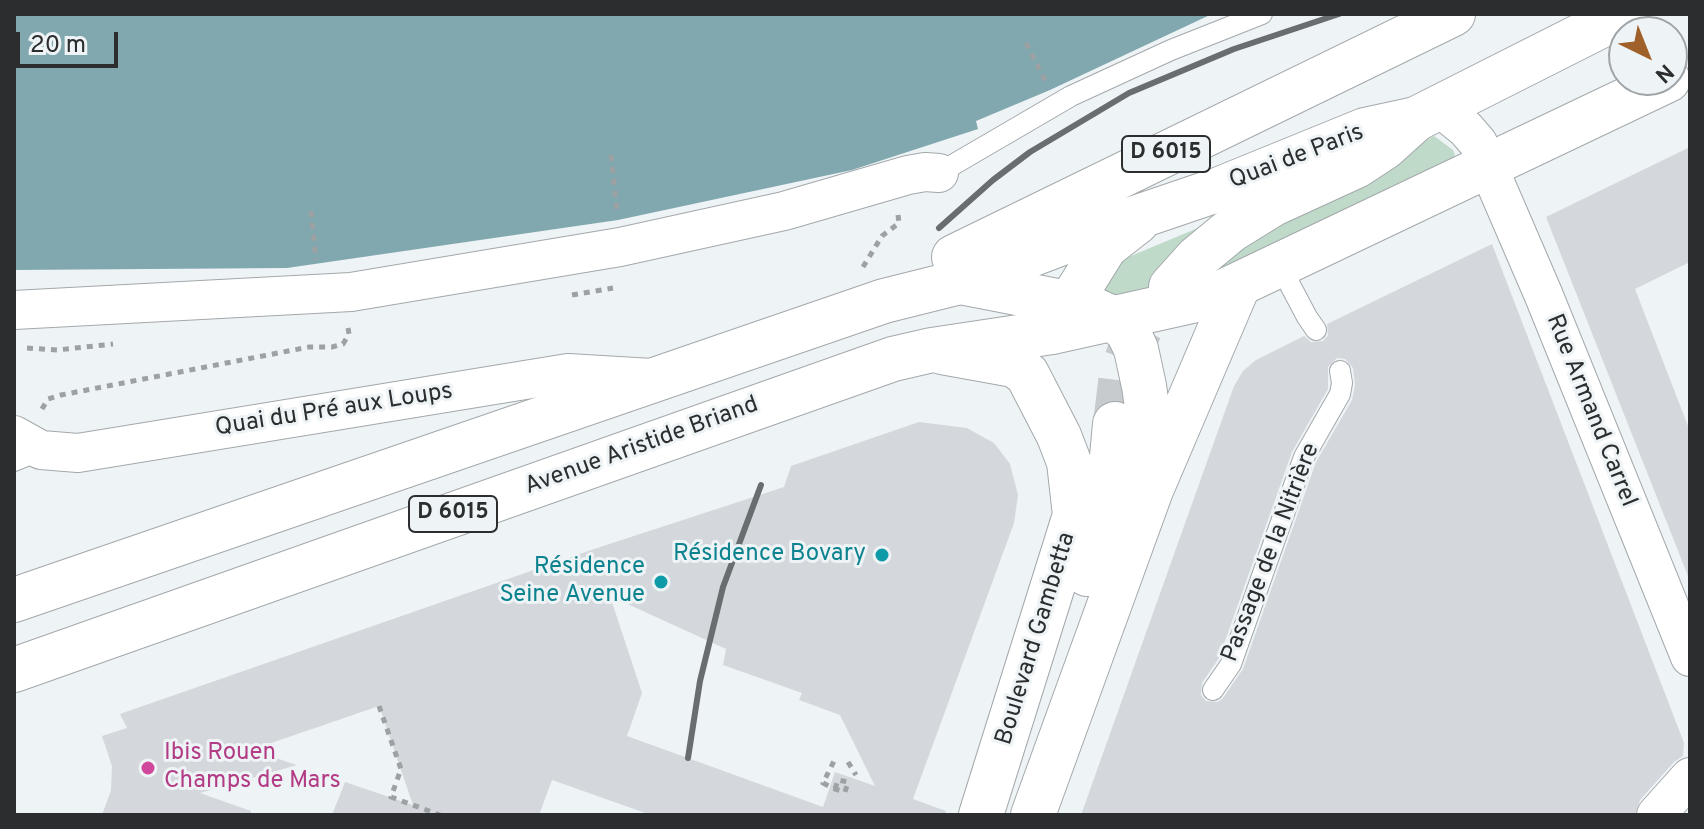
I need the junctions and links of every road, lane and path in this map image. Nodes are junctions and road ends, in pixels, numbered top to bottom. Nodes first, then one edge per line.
1 (1262, 14) edge
2 (1453, 14) edge
3 (1624, 14) edge
4 (1026, 43) dead end
5 (1050, 90) dead end
6 (1634, 96) edge
7 (1427, 113) junction
8 (611, 155) dead end
9 (1488, 166) junction
10 (939, 173) joint
11 (311, 211) dead end
12 (1149, 212) junction
13 (618, 220) dead end
14 (882, 236) dead end
15 (317, 265) dead end
16 (1280, 266) junction
17 (960, 282) junction
18 (879, 284) junction
19 (1238, 286) junction
20 (1171, 287) dead end
21 (14, 310) edge
22 (1061, 318) junction
23 (347, 319) dead end
24 (1114, 319) junction
25 (1316, 330) dead end
26 (932, 350) junction
27 (1340, 371) dead end
28 (1027, 374) junction
29 (658, 379) junction
30 (1115, 424) tunnel mouth
31 (27, 440) edge
32 (1151, 490) junction
33 (14, 600) edge
34 (1690, 657) edge
35 (14, 670) edge
36 (1213, 690) dead end
37 (379, 706) dead end
38 (836, 757) dead end
39 (848, 762) dead end
40 (856, 775) dead end
41 (1690, 777) edge
42 (835, 789) dead end
43 (987, 798) edge
44 (440, 815) edge
45 (1033, 815) edge
46 (1656, 815) edge

1 - 10 lane
2 - 18 main road, D 6015
3 - 7 main road, Quai de Paris / D 6015
4 - 5 path
6 - 9 main road, D 6015
7 - 9 street, Rue Armand Carrel
7 - 12 main road, Quai de Paris / D 6015
7 - 20 main road
8 - 13 path
9 - 16 main road, D 6015
9 - 34 street, Rue Armand Carrel
10 - 21 street
11 - 15 path
12 - 17 main road, Quai de Paris / D 6015
12 - 22 main road
14 - 18 path
16 - 19 main road, D 6015
16 - 25 lane
17 - 18 main road, D 6015
17 - 22 main road
18 - 29 main road, D 6015
19 - 24 main road, Avenue Aristide Briand / D 6015
19 - 32 main road
22 - 24 main road, Avenue Aristide Briand / D 6015
22 - 26 main road, Avenue Aristide Briand / D 6015
22 - 28 main road
23 - 31 path
24 - 32 main road
26 - 28 main road
26 - 35 main road, Avenue Aristide Briand / D 6015
27 - 36 lane, Passage de la Nitrière
28 - 43 main road, Boulevard Gambetta
29 - 31 street, Quai du Pré aux Loups
29 - 33 main road, D 6015
30 - 43 main road
32 - 45 main road
37 - 44 path
38 - 42 path
39 - 40 path
41 - 46 street

